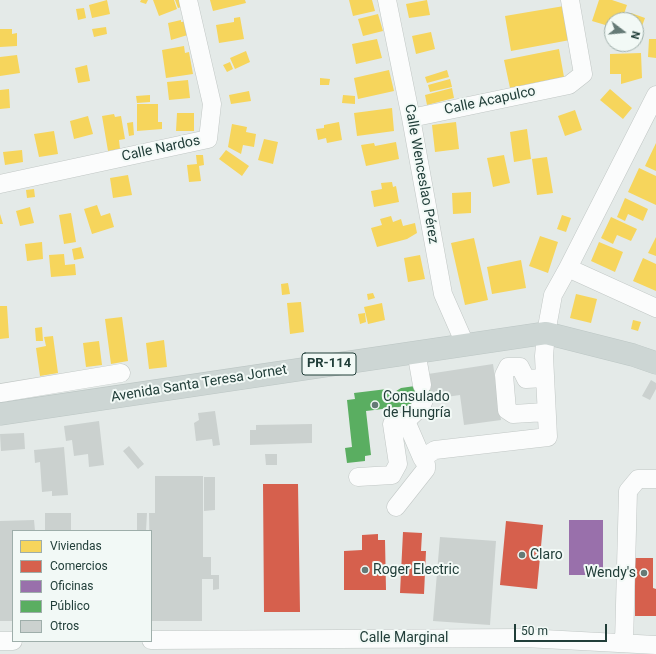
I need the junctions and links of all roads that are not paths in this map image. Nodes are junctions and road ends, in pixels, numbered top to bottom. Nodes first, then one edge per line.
1 (188, 0) edge
2 (387, 0) edge
3 (570, 0) edge
4 (656, 95) edge
5 (411, 118) junction
6 (0, 184) edge
7 (568, 268) junction
8 (656, 308) edge
9 (546, 333) junction
10 (465, 344) junction
11 (416, 351) junction
12 (656, 363) edge
13 (121, 373) dead end
14 (545, 378) junction
15 (0, 393) edge
16 (546, 412) junction
17 (0, 414) edge
18 (406, 421) junction
19 (422, 458) junction
20 (358, 477) dead end
21 (656, 479) edge
22 (396, 507) dead end
23 (152, 640) edge
24 (0, 641) edge
25 (12, 641) edge
26 (624, 643) junction
27 (656, 645) edge

1 - 6 street, Calle Nardos
2 - 5 street, Calle Wenceslao Pérez
3 - 5 street, Calle Acapulco
4 - 7 street
5 - 10 street, Calle Wenceslao Pérez
7 - 8 street
7 - 9 street
9 - 10 main road, Avenida Santa Teresa Jornet / PR-114
9 - 12 main road, Avenida Santa Teresa Jornet / PR-114
9 - 14 street
10 - 11 main road, Avenida Santa Teresa Jornet / PR-114
11 - 17 main road, Avenida Santa Teresa Jornet / PR-114
11 - 18 street
13 - 15 street
14 - 16 street
14 - 16 street
16 - 19 street
18 - 19 street
18 - 20 street
19 - 22 street
21 - 26 street
23 - 26 street, Calle Marginal
24 - 25 street
26 - 27 street, Calle Marginal

